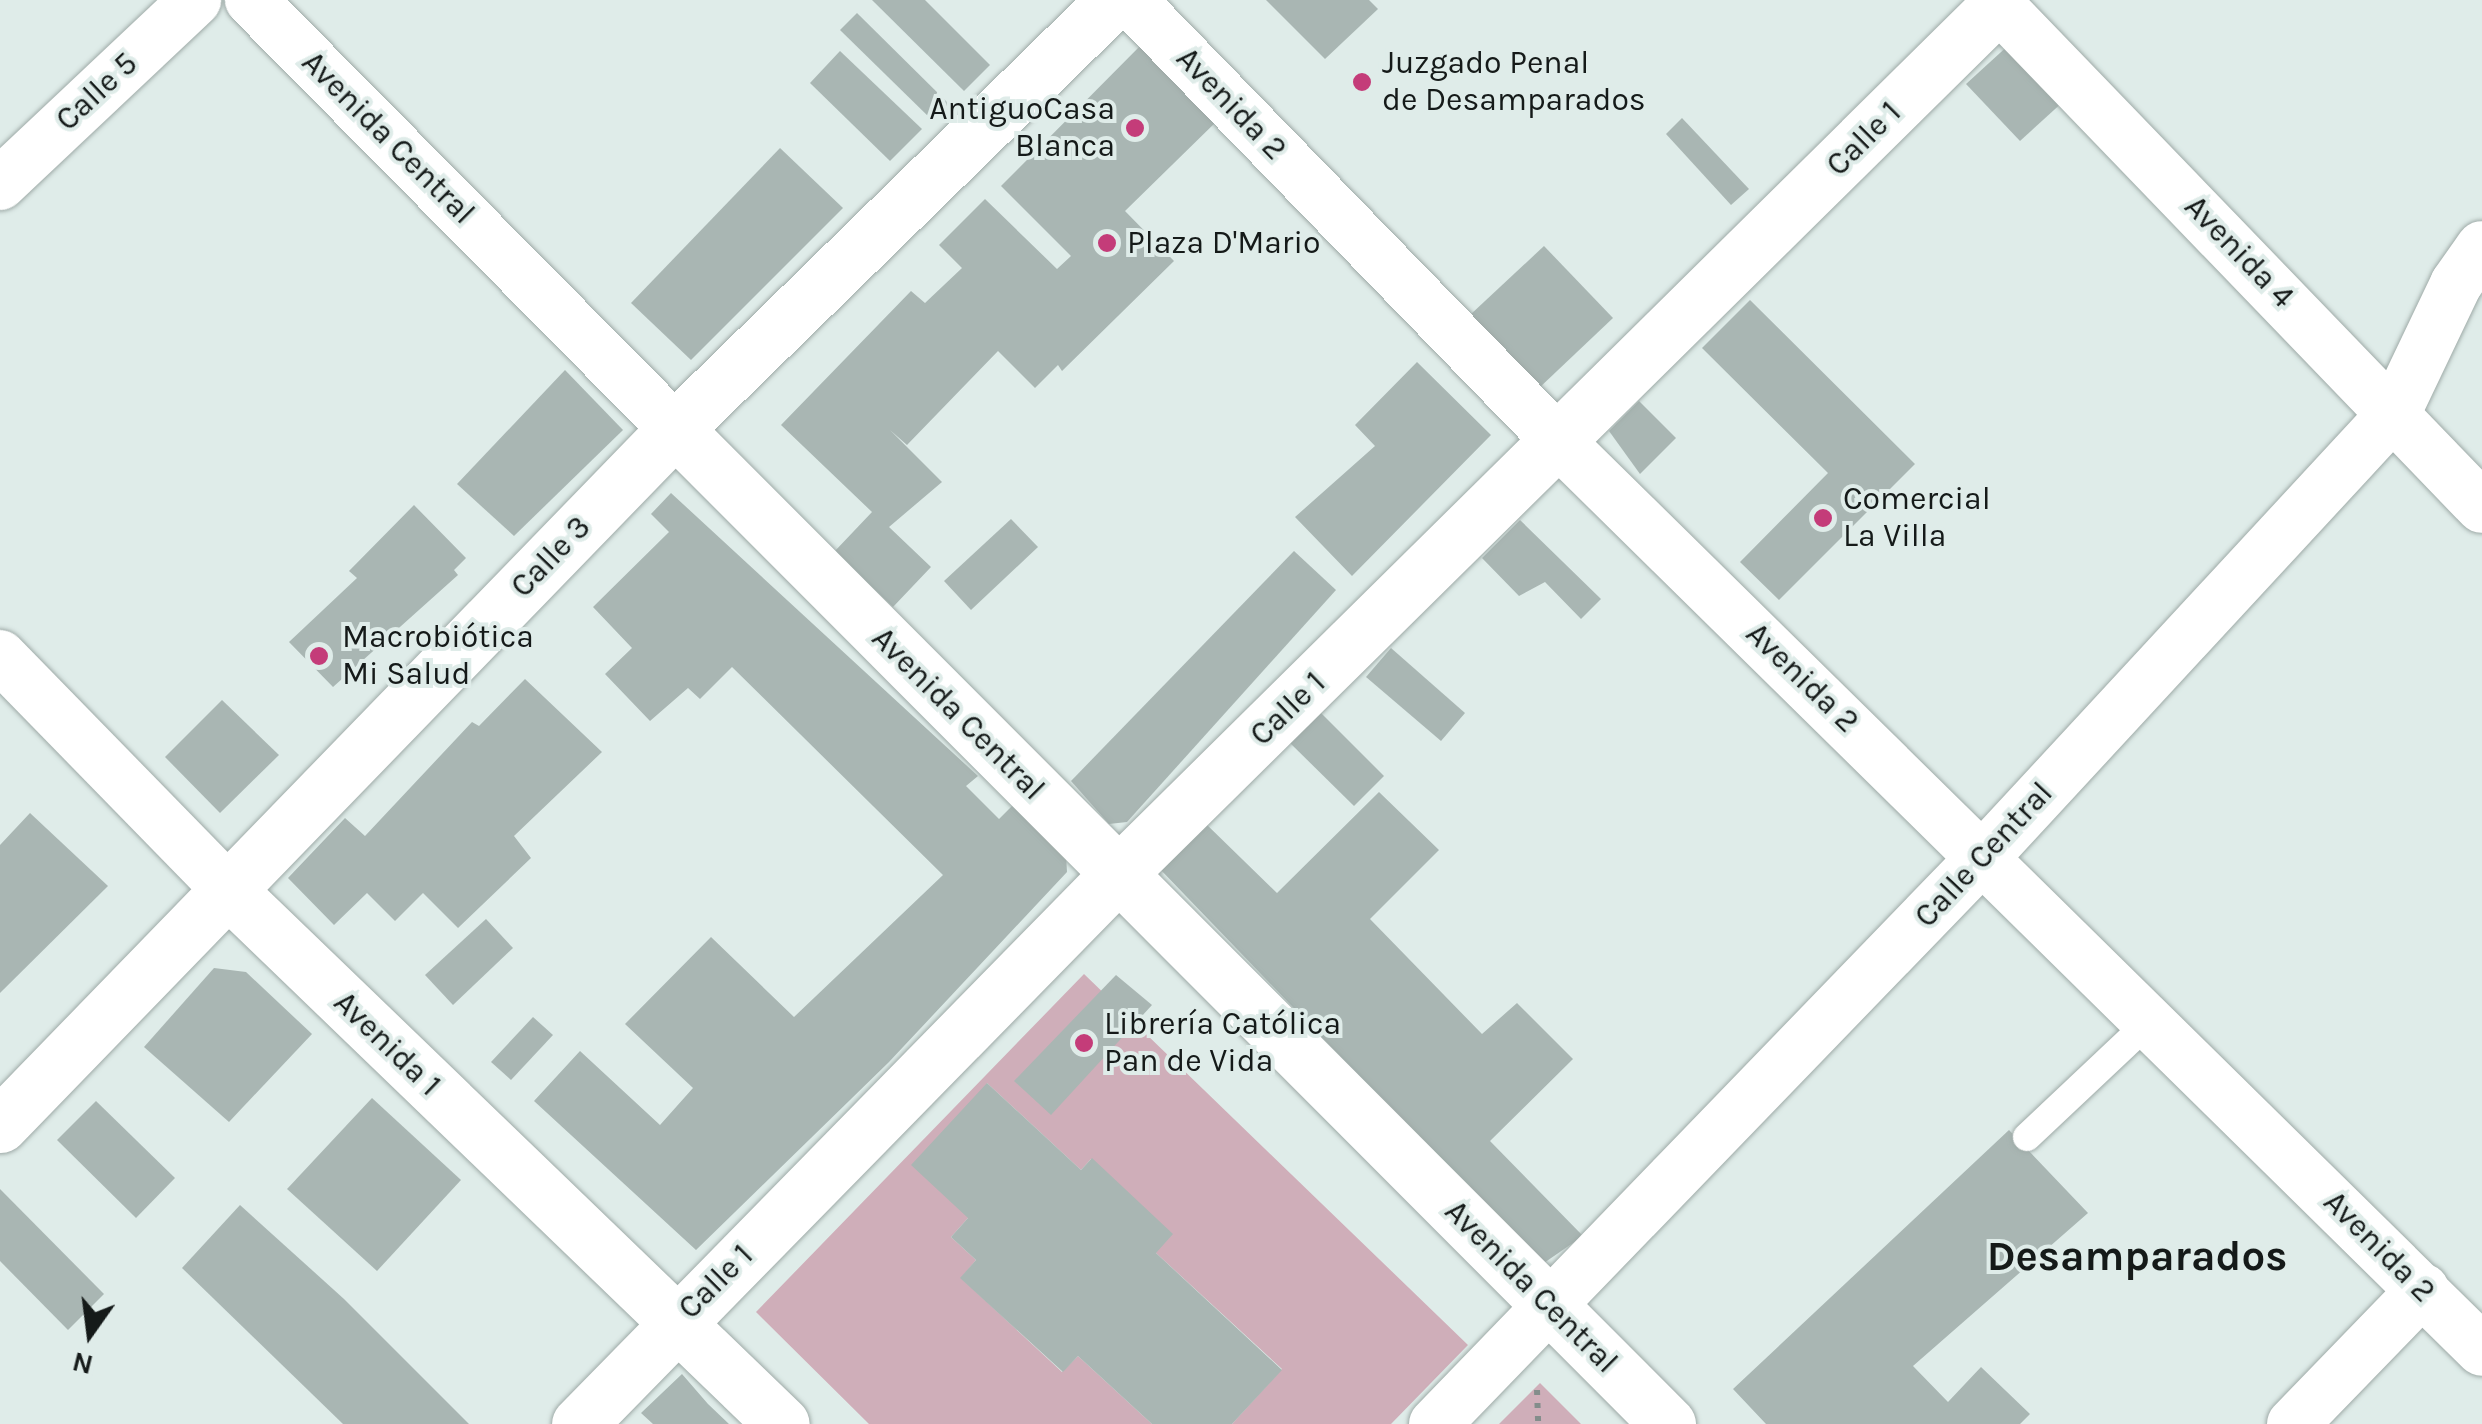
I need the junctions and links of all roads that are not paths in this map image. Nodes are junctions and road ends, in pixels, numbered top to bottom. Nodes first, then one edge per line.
1 (195, 0) edge
2 (252, 0) edge
3 (1114, 0) edge
4 (1130, 0) edge
5 (1998, 2) edge
6 (0, 184) edge
7 (2482, 248) edge
8 (2394, 412) junction
9 (676, 428) junction
10 (1560, 444) junction
11 (2482, 507) edge
12 (0, 656) edge
13 (1984, 855) junction
14 (1118, 874) junction
15 (228, 890) junction
16 (2150, 1021) junction
17 (0, 1125) edge
18 (2027, 1138) dead end
19 (2423, 1290) junction
20 (1551, 1306) junction
21 (675, 1323) junction
22 (2482, 1350) edge
23 (579, 1424) edge
24 (782, 1424) edge
25 (1435, 1424) edge
26 (1668, 1424) edge
27 (2293, 1424) edge

1 - 6 street, Calle 5
2 - 9 street, Avenida Central
3 - 9 main road, Calle 3
4 - 10 street, Avenida 2
5 - 8 street, Avenida 4
5 - 10 main road, Calle 1
7 - 8 street, Calle Central
8 - 11 street, Avenida 4
8 - 13 street, Calle Central
9 - 14 main road, Avenida Central
9 - 15 main road, Calle 3
10 - 13 street, Avenida 2
10 - 14 main road, Calle 1
12 - 15 street, Avenida 1
13 - 16 street, Avenida 2
13 - 20 street, Calle Central
14 - 20 main road, Avenida Central
14 - 21 main road, Calle 1
15 - 17 main road, Calle 3
15 - 21 main road, Avenida 1
16 - 18 lane
16 - 19 street, Avenida 2
19 - 22 street, Avenida 2
19 - 27 street
20 - 25 street, Calle Central
20 - 26 main road, Avenida Central
21 - 23 main road, Calle 1
21 - 24 main road, Avenida 1

